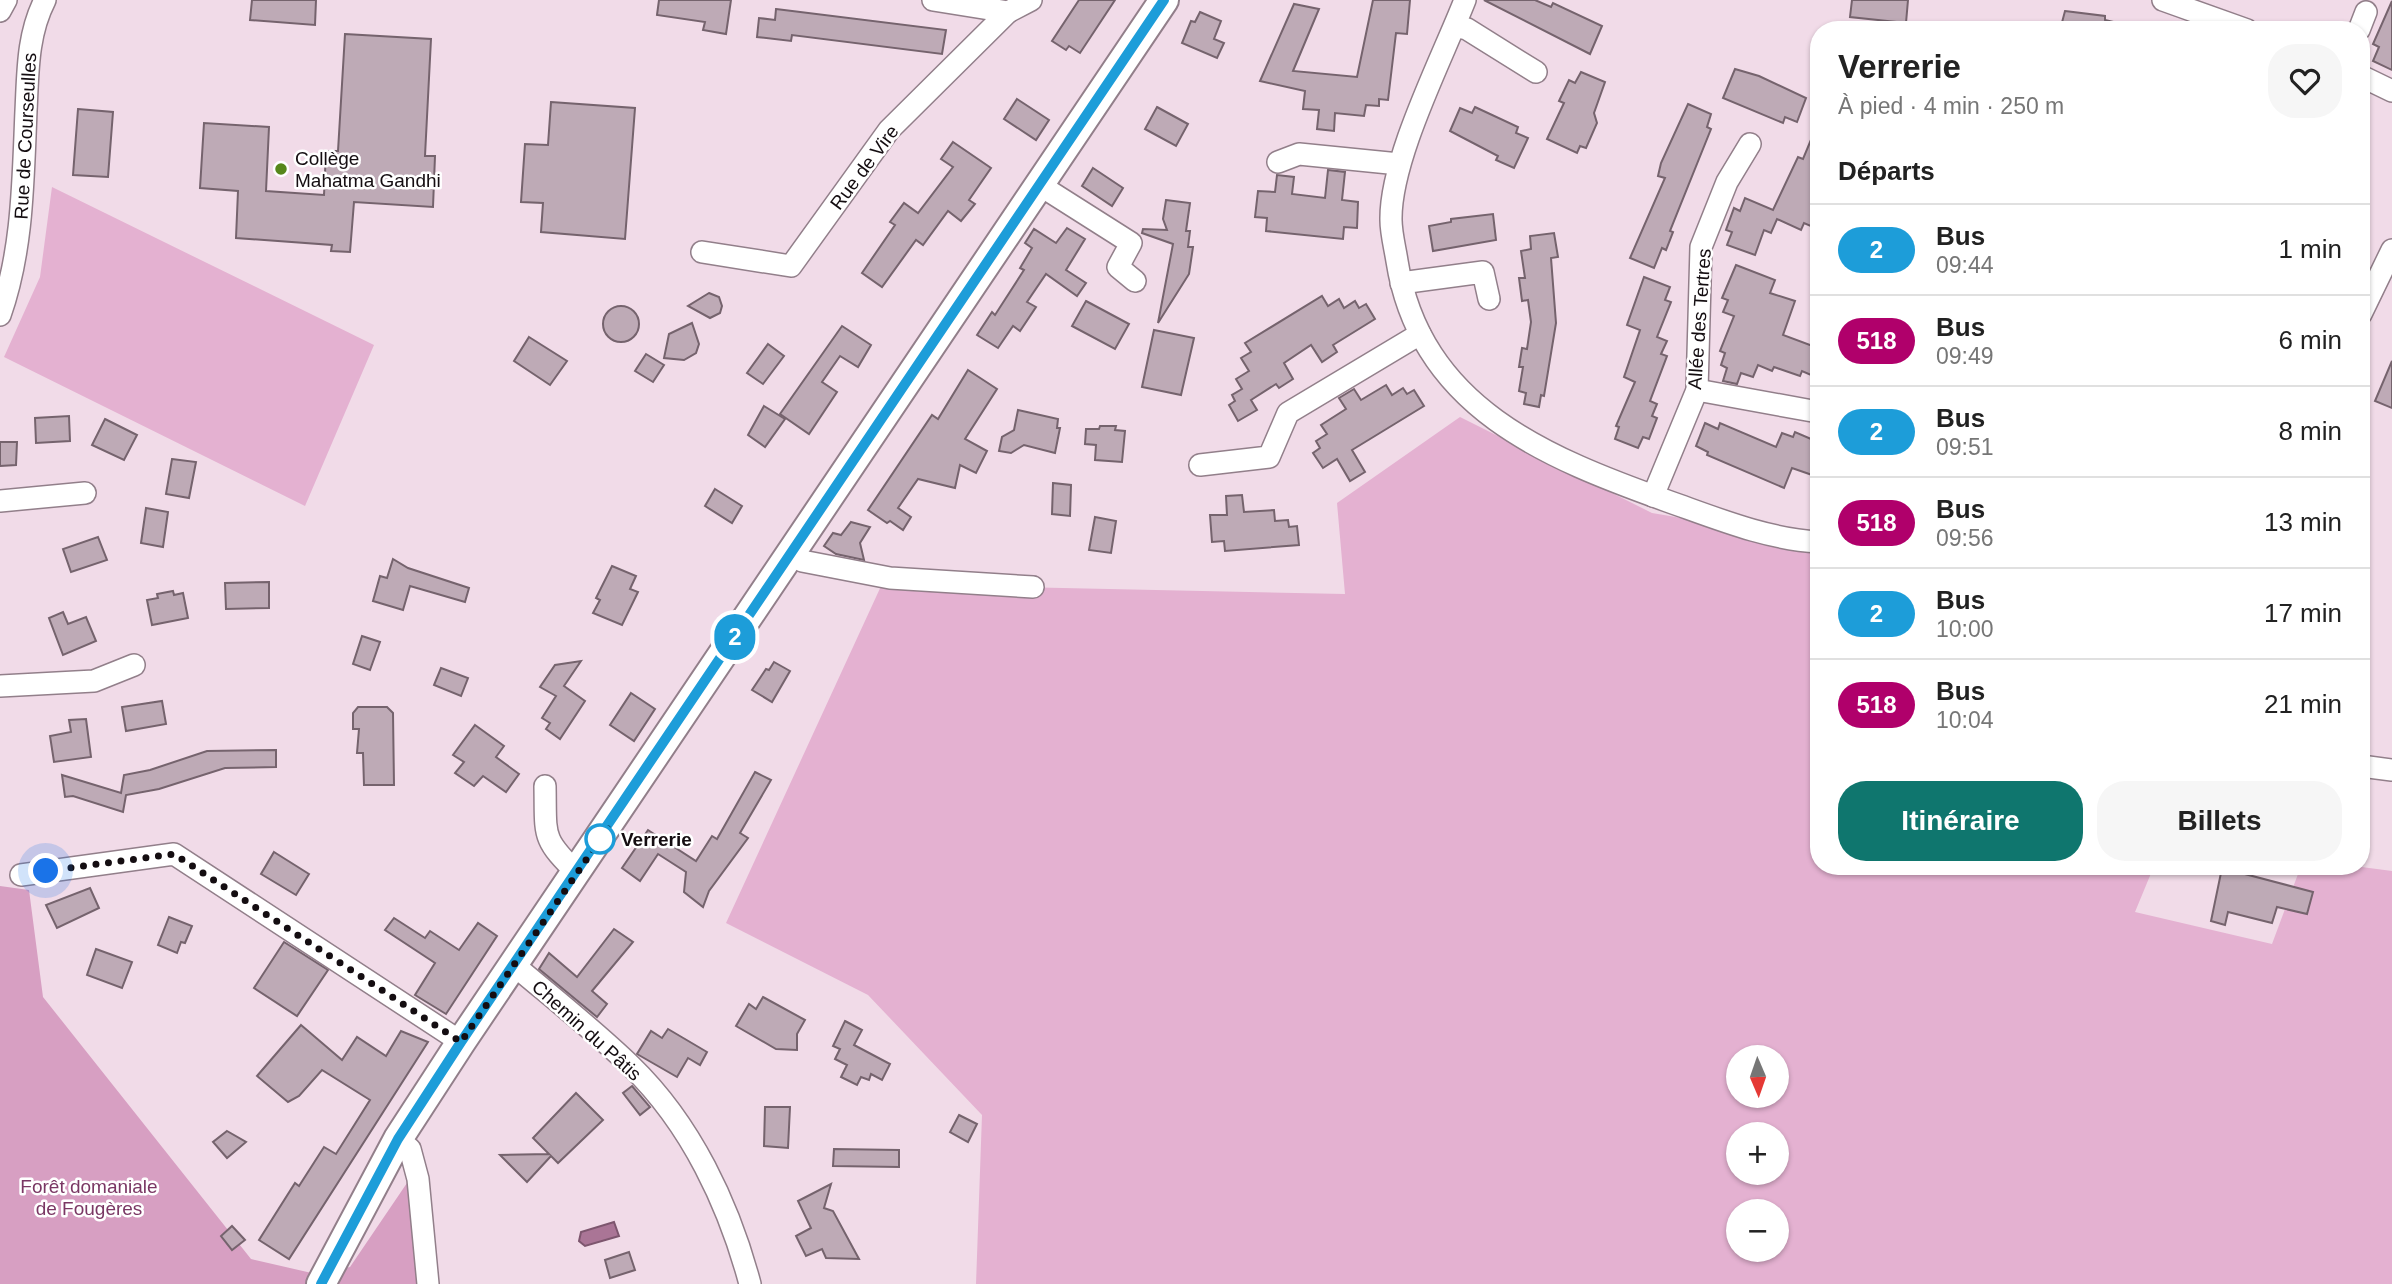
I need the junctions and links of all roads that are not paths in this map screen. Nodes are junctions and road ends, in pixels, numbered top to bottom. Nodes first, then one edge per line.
1 (6, 0) edge
2 (44, 0) edge
3 (933, 0) edge
4 (1031, 0) edge
5 (1465, 0) edge
6 (2163, 0) edge
7 (1163, 1) edge
8 (2186, 8) junction
9 (0, 11) edge
10 (1008, 12) junction
11 (2190, 21) edge
12 (2222, 21) edge
13 (1455, 26) junction
14 (1536, 72) dead end
15 (2370, 80) edge
16 (2392, 91) edge
17 (1750, 144) dead end
18 (1278, 162) dead end
19 (1399, 164) junction
20 (1038, 184) junction
21 (2392, 250) edge
22 (702, 252) dead end
23 (1135, 281) dead end
24 (1401, 283) junction
25 (2370, 297) edge
26 (1489, 299) dead end
27 (0, 315) edge
28 (1420, 334) junction
29 (1697, 390) junction
30 (1810, 411) edge
31 (1200, 465) dead end
32 (85, 493) dead end
33 (1653, 496) junction
34 (0, 501) edge
35 (1810, 540) edge
36 (790, 554) junction
37 (1033, 587) dead end
38 (134, 665) dead end
39 (0, 686) edge
40 (2370, 767) edge
41 (2392, 771) edge
42 (545, 786) dead end
43 (578, 873) junction
44 (21, 875) dead end
45 (514, 965) junction
46 (461, 1042) junction
47 (398, 1139) junction
48 (321, 1284) edge
49 (428, 1284) edge
50 (750, 1284) edge

1 - 9 street
2 - 27 street, Rue de Courseulles
3 - 10 street
4 - 10 street
5 - 13 street
6 - 8 street
7 - 20 main road
8 - 11 street
8 - 12 street
10 - 22 street, Rue de Vire
13 - 14 street
13 - 19 street
15 - 16 street
17 - 29 street, Allée des Tertres
18 - 19 street
19 - 24 street
20 - 23 street
20 - 36 main road
21 - 25 street
24 - 26 street
24 - 28 street
28 - 31 street
28 - 33 street
29 - 30 street
29 - 33 street, Allée des Tertres
32 - 34 street
33 - 35 street
36 - 37 street
36 - 43 main road
38 - 39 street
40 - 41 street
42 - 43 street
43 - 45 main road
44 - 46 street
45 - 46 main road
45 - 50 street, Chemin du Pâtis
46 - 47 main road
47 - 48 main road
47 - 49 street

